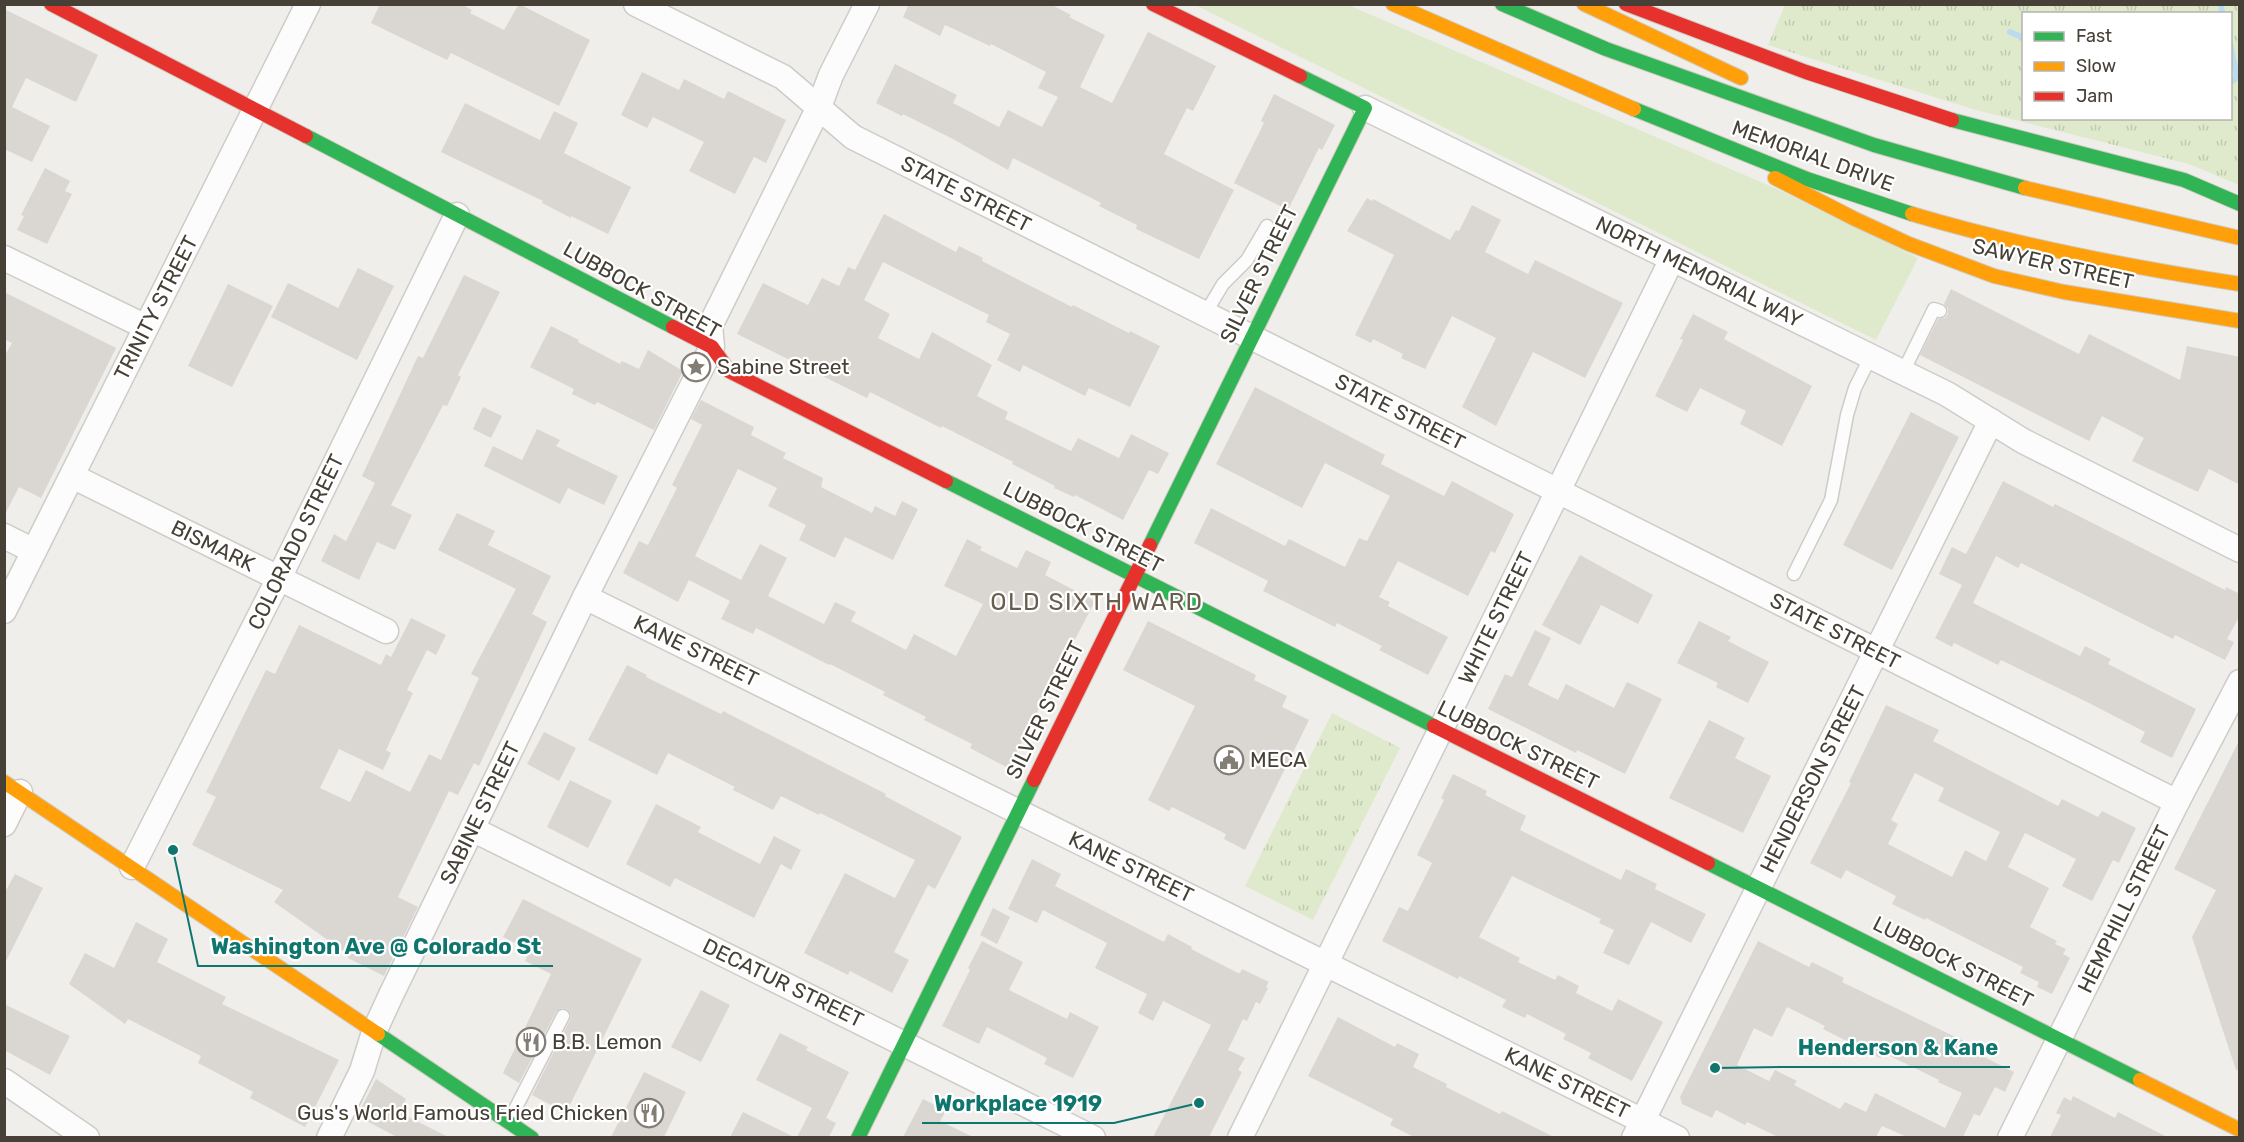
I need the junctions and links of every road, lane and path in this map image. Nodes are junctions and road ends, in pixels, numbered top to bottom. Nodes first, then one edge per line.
1 (51, 4) edge
2 (308, 4) edge
3 (636, 4) edge
4 (867, 4) edge
5 (1153, 4) edge
6 (1393, 4) edge
7 (1502, 4) edge
8 (1584, 4) edge
9 (1626, 4) edge
10 (1753, 83) dead end
11 (1773, 94) dead end
12 (819, 107) junction
13 (1365, 108) junction
14 (255, 110) junction
15 (1705, 140) junction
16 (1874, 145) junction
17 (2240, 204) edge
18 (457, 215) junction
19 (1267, 226) dead end
20 (2240, 238) edge
21 (4, 258) edge
22 (1672, 259) junction
23 (2240, 284) edge
24 (1940, 311) dead end
25 (1205, 314) junction
26 (2240, 321) edge
27 (146, 327) junction
28 (1252, 338) junction
29 (712, 347) junction
30 (1871, 356) junction
31 (1903, 372) junction
32 (1991, 421) junction
33 (72, 476) junction
34 (1558, 491) junction
35 (4, 536) edge
36 (2240, 550) edge
37 (34, 551) junction
38 (1794, 574) dead end
39 (1134, 577) junction
40 (279, 578) junction
41 (585, 597) junction
42 (4, 610) edge
43 (386, 631) dead end
44 (1876, 652) junction
45 (2240, 682) edge
46 (1441, 730) junction
47 (12, 787) edge
48 (2177, 802) junction
49 (1018, 811) junction
50 (4, 825) edge
51 (472, 829) junction
52 (132, 867) junction
53 (1759, 888) junction
54 (1326, 963) junction
55 (563, 1016) dead end
56 (374, 1032) junction
57 (2061, 1039) junction
58 (904, 1043) junction
59 (4, 1082) edge
60 (509, 1122) junction
61 (1638, 1129) edge
62 (2240, 1130) edge
63 (87, 1137) edge
64 (329, 1137) edge
65 (532, 1137) edge
66 (858, 1137) edge
67 (1093, 1137) edge
68 (1240, 1137) edge
69 (1677, 1137) edge
70 (2010, 1137) edge

1 - 14 street, LUBBOCK STREET
2 - 14 street, TRINITY STREET
3 - 12 street, STATE STREET
4 - 12 street, SABINE STREET
5 - 13 street, NORTH MEMORIAL WAY
6 - 15 street, MEMORIAL DRIVE
7 - 16 street, MEMORIAL DRIVE
8 - 10 street
9 - 17 street
11 - 16 street
12 - 25 street, STATE STREET
12 - 29 street, SABINE STREET
13 - 22 street, NORTH MEMORIAL WAY
13 - 28 street, SILVER STREET
14 - 18 street, LUBBOCK STREET
14 - 27 street, TRINITY STREET
15 - 23 street, MEMORIAL DRIVE
15 - 26 street, SAWYER STREET
16 - 20 street, MEMORIAL DRIVE
18 - 29 street, LUBBOCK STREET
18 - 40 street, COLORADO STREET
19 - 25 lane
21 - 27 street
22 - 30 street, NORTH MEMORIAL WAY
22 - 34 street, WHITE STREET
24 - 31 lane
25 - 28 street, STATE STREET
27 - 33 street, TRINITY STREET
28 - 34 street, STATE STREET
28 - 39 street, SILVER STREET
29 - 39 street, LUBBOCK STREET
29 - 41 street, SABINE STREET
30 - 31 street, NORTH MEMORIAL WAY
30 - 38 lane
31 - 32 street, NORTH MEMORIAL WAY
32 - 36 street, NORTH MEMORIAL WAY
32 - 44 street, HENDERSON STREET
33 - 37 street, TRINITY STREET
33 - 40 street, BISMARK
34 - 44 street, STATE STREET
34 - 46 street, WHITE STREET
35 - 37 street
37 - 42 street, TRINITY STREET
39 - 46 street, LUBBOCK STREET
39 - 49 street, SILVER STREET
40 - 43 street, BISMARK
40 - 52 street, COLORADO STREET
41 - 49 street, KANE STREET
41 - 51 street, SABINE STREET
44 - 48 street, STATE STREET
44 - 53 street, HENDERSON STREET
45 - 48 street, HEMPHILL STREET
46 - 53 street, LUBBOCK STREET
46 - 54 street, WHITE STREET
47 - 50 street
47 - 52 street
48 - 57 street, HEMPHILL STREET
49 - 54 street, KANE STREET
49 - 58 street, SILVER STREET
51 - 56 street, SABINE STREET
51 - 58 street, DECATUR STREET
52 - 56 street
53 - 57 street, LUBBOCK STREET
53 - 61 street, HENDERSON STREET
54 - 61 street, KANE STREET
54 - 68 street, WHITE STREET
55 - 60 lane
56 - 60 street
56 - 64 street, SABINE STREET
57 - 62 street, LUBBOCK STREET
57 - 70 street, HEMPHILL STREET
58 - 66 street, SILVER STREET
58 - 67 street, DECATUR STREET
59 - 63 street
60 - 65 street
61 - 69 street, KANE STREET

